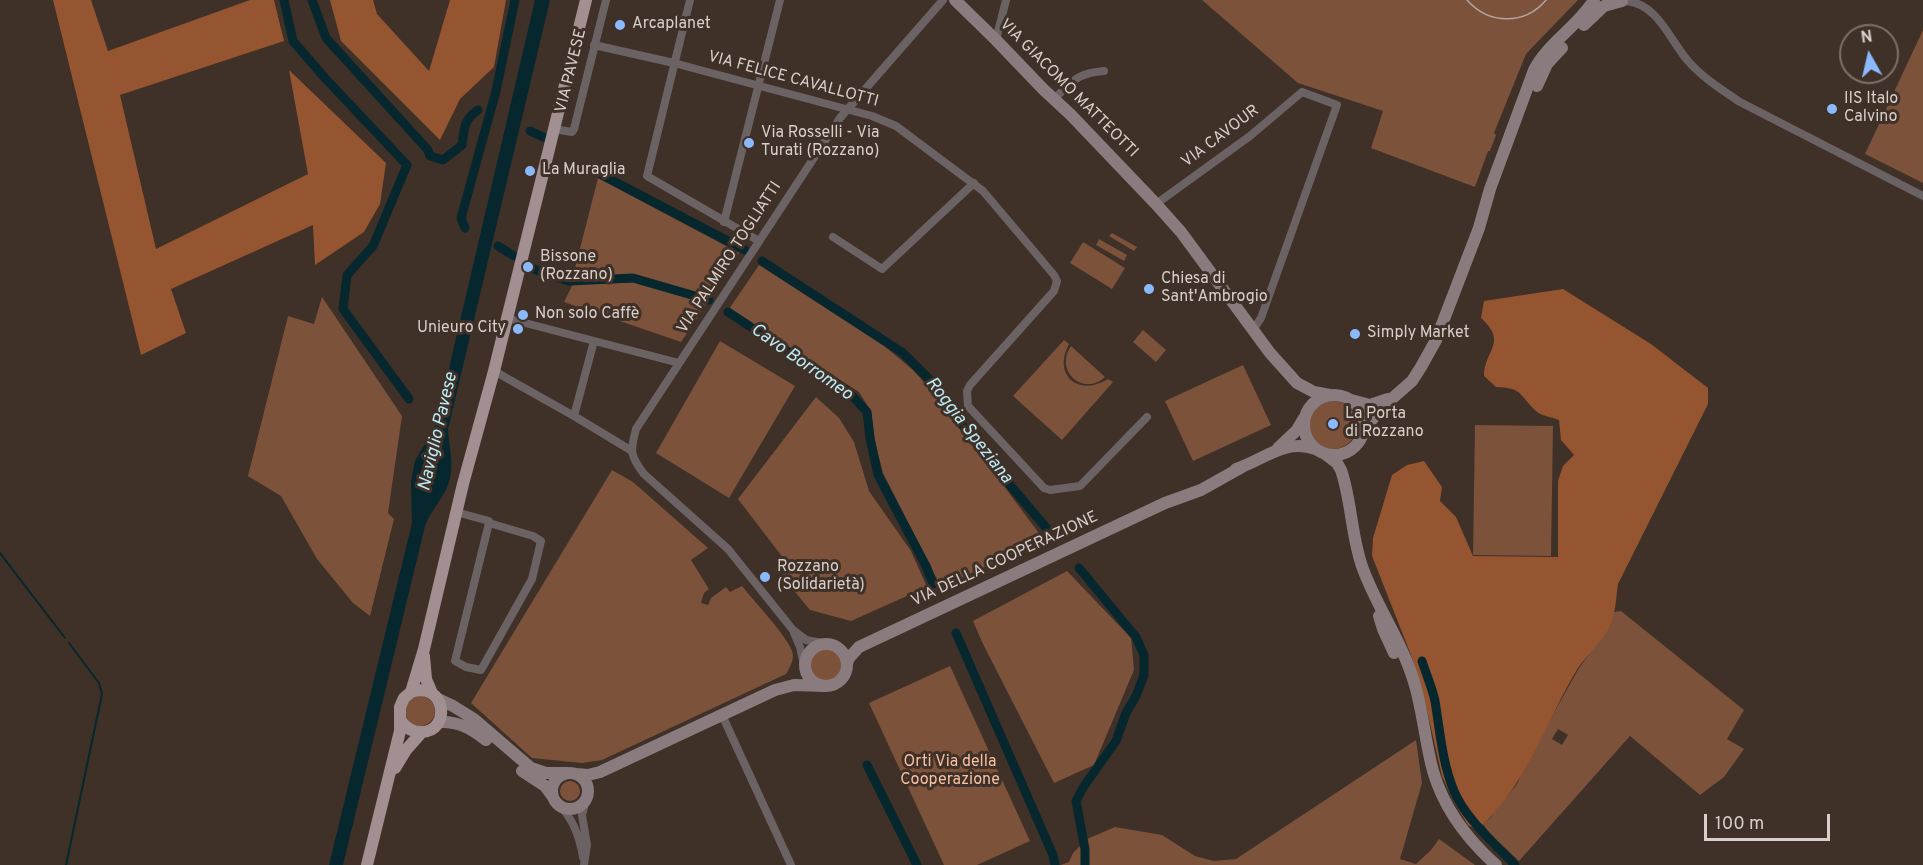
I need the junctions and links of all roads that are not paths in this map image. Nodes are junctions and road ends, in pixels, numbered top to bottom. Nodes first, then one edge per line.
1 (586, 0) edge
2 (606, 0) edge
3 (690, 0) edge
4 (780, 0) edge
5 (943, 0) edge
6 (955, 0) edge
7 (1006, 0) edge
8 (1594, 0) edge
9 (1649, 0) edge
10 (1624, 1) edge
11 (1651, 11) junction
12 (996, 40) junction
13 (594, 45) junction
14 (674, 63) junction
15 (1104, 71) dead end
16 (759, 86) junction
17 (1054, 99) junction
18 (848, 108) junction
19 (554, 129) junction
20 (974, 183) junction
21 (1923, 196) edge
22 (1156, 204) junction
23 (724, 222) junction
24 (1479, 228) junction
25 (833, 237) dead end
26 (759, 242) junction
27 (506, 318) junction
28 (1253, 330) junction
29 (594, 340) junction
30 (679, 363) junction
31 (494, 371) junction
32 (1300, 386) junction
33 (1330, 395) junction
34 (1392, 398) junction
35 (1351, 400) junction
36 (574, 416) junction
37 (1305, 416) junction
38 (1147, 417) dead end
39 (1363, 432) junction
40 (1352, 448) junction
41 (1275, 451) junction
42 (1321, 452) junction
43 (633, 456) junction
44 (1343, 477) junction
45 (456, 512) junction
46 (489, 523) junction
47 (793, 630) junction
48 (831, 645) junction
49 (860, 646) junction
50 (424, 649) junction
51 (805, 663) junction
52 (847, 663) junction
53 (824, 686) junction
54 (774, 690) junction
55 (411, 692) junction
56 (435, 696) junction
57 (722, 715) junction
58 (401, 721) junction
59 (439, 722) junction
60 (422, 732) junction
61 (606, 769) junction
62 (572, 774) junction
63 (389, 780) junction
64 (587, 797) junction
65 (557, 802) junction
66 (367, 865) edge
67 (584, 865) edge
68 (792, 865) edge
69 (1496, 865) edge

1 - 19 main road
2 - 13 street, VIA PAVESE
3 - 14 street
4 - 16 street
5 - 18 street, VIA PALMIRO TOGLIATTI
6 - 12 street, VIA GIACOMO MATTEOTTI
7 - 12 street
8 - 24 street
9 - 11 street
10 - 11 street
10 - 24 street
11 - 21 street
12 - 17 street, VIA GIACOMO MATTEOTTI
13 - 14 street, VIA FELICE CAVALLOTTI
13 - 19 street, VIA PAVESE
14 - 16 street, VIA FELICE CAVALLOTTI
14 - 23 street
15 - 17 street
16 - 18 street, VIA FELICE CAVALLOTTI
16 - 23 street
17 - 22 street, VIA GIACOMO MATTEOTTI
18 - 20 street, VIA FELICE CAVALLOTTI
18 - 26 street, VIA PALMIRO TOGLIATTI
19 - 27 main road
20 - 25 street
20 - 38 street, VIA FELICE CAVALLOTTI
22 - 28 street, VIA GIACOMO MATTEOTTI
22 - 28 street, VIA CAVOUR
23 - 26 street
24 - 34 street
26 - 30 street, VIA PALMIRO TOGLIATTI
27 - 29 street
27 - 31 main road
28 - 32 street, VIA GIACOMO MATTEOTTI
29 - 30 street
29 - 36 street
30 - 43 street, VIA PALMIRO TOGLIATTI
31 - 36 street
31 - 45 main road
32 - 33 street
32 - 37 street
33 - 35 street
33 - 37 street
34 - 35 street
34 - 39 street
35 - 39 street
36 - 43 street
37 - 41 street, VIA DELLA COOPERAZIONE
37 - 42 street
39 - 40 street
40 - 42 street
40 - 44 street
41 - 42 street, VIA DELLA COOPERAZIONE
41 - 49 street, VIA DELLA COOPERAZIONE
42 - 44 street
43 - 47 street
44 - 69 street
45 - 46 street
45 - 50 main road
46 - 46 street
47 - 48 street
47 - 51 street
48 - 49 street, VIA DELLA COOPERAZIONE
48 - 51 street
48 - 52 street
49 - 52 street, VIA DELLA COOPERAZIONE
50 - 55 main road
50 - 56 main road
51 - 53 street
51 - 54 street
52 - 53 street
53 - 54 street
54 - 57 street
55 - 56 main road
55 - 58 main road
56 - 59 main road
56 - 62 street
57 - 61 street
57 - 68 street
58 - 60 main road
58 - 63 main road
59 - 60 main road
59 - 65 street
60 - 63 main road
61 - 62 street
61 - 64 street
62 - 64 street
62 - 65 street
63 - 66 main road
64 - 65 street
64 - 67 street
65 - 67 street

